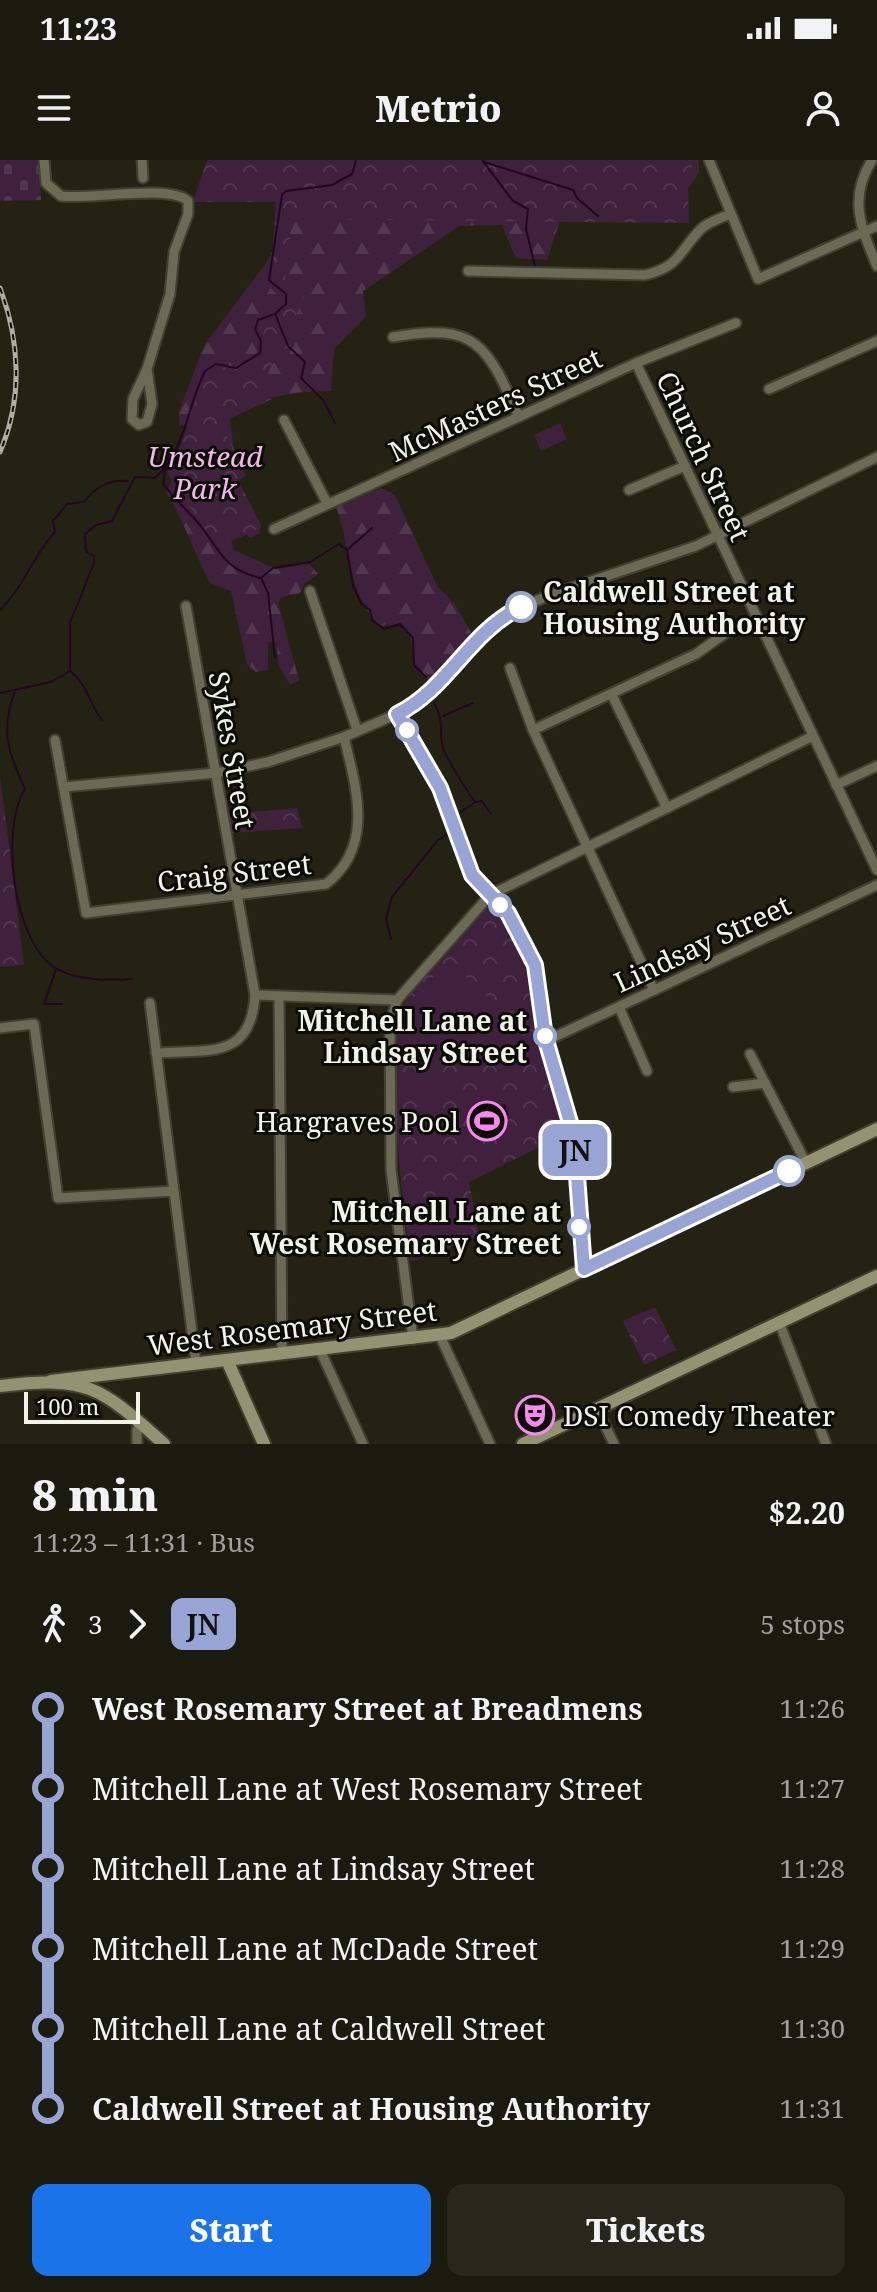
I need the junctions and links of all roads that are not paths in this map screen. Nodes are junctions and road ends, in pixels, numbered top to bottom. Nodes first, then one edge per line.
1 (44, 160) edge
2 (142, 160) edge
3 (709, 160) edge
4 (872, 160) edge
5 (143, 178) dead end
6 (730, 214) junction
7 (877, 226) edge
8 (864, 233) junction
9 (877, 266) edge
10 (468, 271) dead end
11 (736, 323) dead end
12 (393, 337) dead end
13 (877, 341) edge
14 (636, 363) junction
15 (147, 369) junction
16 (769, 389) dead end
17 (519, 417) junction
18 (284, 420) dead end
19 (877, 457) edge
20 (685, 466) junction
21 (629, 490) dead end
22 (327, 503) junction
23 (274, 529) dead end
24 (718, 535) junction
25 (310, 591) dead end
26 (186, 606) dead end
27 (757, 618) junction
28 (510, 668) dead end
29 (612, 695) junction
30 (397, 714) junction
31 (357, 730) junction
32 (533, 730) junction
33 (813, 736) junction
34 (344, 737) junction
35 (55, 740) dead end
36 (877, 766) edge
37 (216, 773) junction
38 (836, 785) junction
39 (64, 787) junction
40 (667, 808) junction
41 (587, 847) junction
42 (876, 867) edge
43 (877, 885) edge
44 (235, 895) junction
45 (490, 895) junction
46 (654, 990) junction
47 (255, 995) junction
48 (279, 996) junction
49 (397, 1000) junction
50 (150, 1003) dead end
51 (619, 1007) junction
52 (0, 1028) edge
53 (546, 1041) junction
54 (156, 1053) junction
55 (750, 1054) dead end
56 (647, 1071) dead end
57 (765, 1083) junction
58 (733, 1087) dead end
59 (877, 1129) edge
60 (806, 1163) junction
61 (174, 1191) junction
62 (584, 1269) junction
63 (877, 1276) edge
64 (779, 1322) junction
65 (440, 1336) junction
66 (413, 1339) junction
67 (320, 1350) junction
68 (282, 1354) junction
69 (227, 1360) junction
70 (196, 1363) junction
71 (51, 1381) junction
72 (0, 1386) edge
73 (597, 1409) junction
74 (142, 1424) junction
75 (137, 1444) edge
76 (164, 1444) edge
77 (264, 1444) edge
78 (363, 1444) edge
79 (490, 1444) edge
80 (523, 1444) edge
81 (614, 1444) edge
82 (826, 1444) edge

1 - 15 street
2 - 5 street
3 - 6 street
4 - 8 street
6 - 8 street
6 - 10 street
7 - 8 street
8 - 9 street
11 - 14 street, McMasters Street
12 - 17 street
13 - 16 street
14 - 17 street, McMasters Street
14 - 20 street, Church Street
15 - 15 street
17 - 22 street, McMasters Street
18 - 22 street
19 - 24 street
20 - 21 street
20 - 24 street, Church Street
22 - 23 street, McMasters Street
24 - 27 street, Church Street
24 - 30 street
25 - 31 street
26 - 37 street, Sykes Street
27 - 29 street
27 - 33 street, Church Street
28 - 32 street
29 - 32 street
29 - 40 street
30 - 31 street
30 - 45 street
31 - 34 street
32 - 41 street
33 - 38 street, Church Street
33 - 40 street
34 - 37 street
34 - 44 street, Craig Street
35 - 39 street
36 - 38 street
37 - 39 street
37 - 44 street, Sykes Street
38 - 42 street, Church Street
39 - 44 street, Craig Street
40 - 41 street
41 - 45 street
41 - 46 street
43 - 46 street, Lindsay Street
44 - 47 street, Sykes Street
45 - 49 street
45 - 53 street
46 - 51 street, Lindsay Street
47 - 48 street
47 - 54 street
48 - 49 street
48 - 68 street
49 - 66 street
50 - 54 street
51 - 53 street, Lindsay Street
51 - 56 street
52 - 61 street
53 - 62 street
54 - 61 street
55 - 57 street
57 - 58 street
57 - 60 street
59 - 60 street, West Rosemary Street
60 - 62 street, West Rosemary Street
61 - 70 street
62 - 65 street, West Rosemary Street
63 - 64 street
64 - 73 street
64 - 82 street
65 - 66 street, West Rosemary Street
65 - 79 street
66 - 67 street, West Rosemary Street
67 - 68 street, West Rosemary Street
67 - 78 street
68 - 69 street, West Rosemary Street
69 - 70 street, West Rosemary Street
69 - 77 street
70 - 71 street, West Rosemary Street
71 - 72 street, West Rosemary Street
71 - 74 street
73 - 80 street
73 - 81 street
74 - 75 street
74 - 76 street

